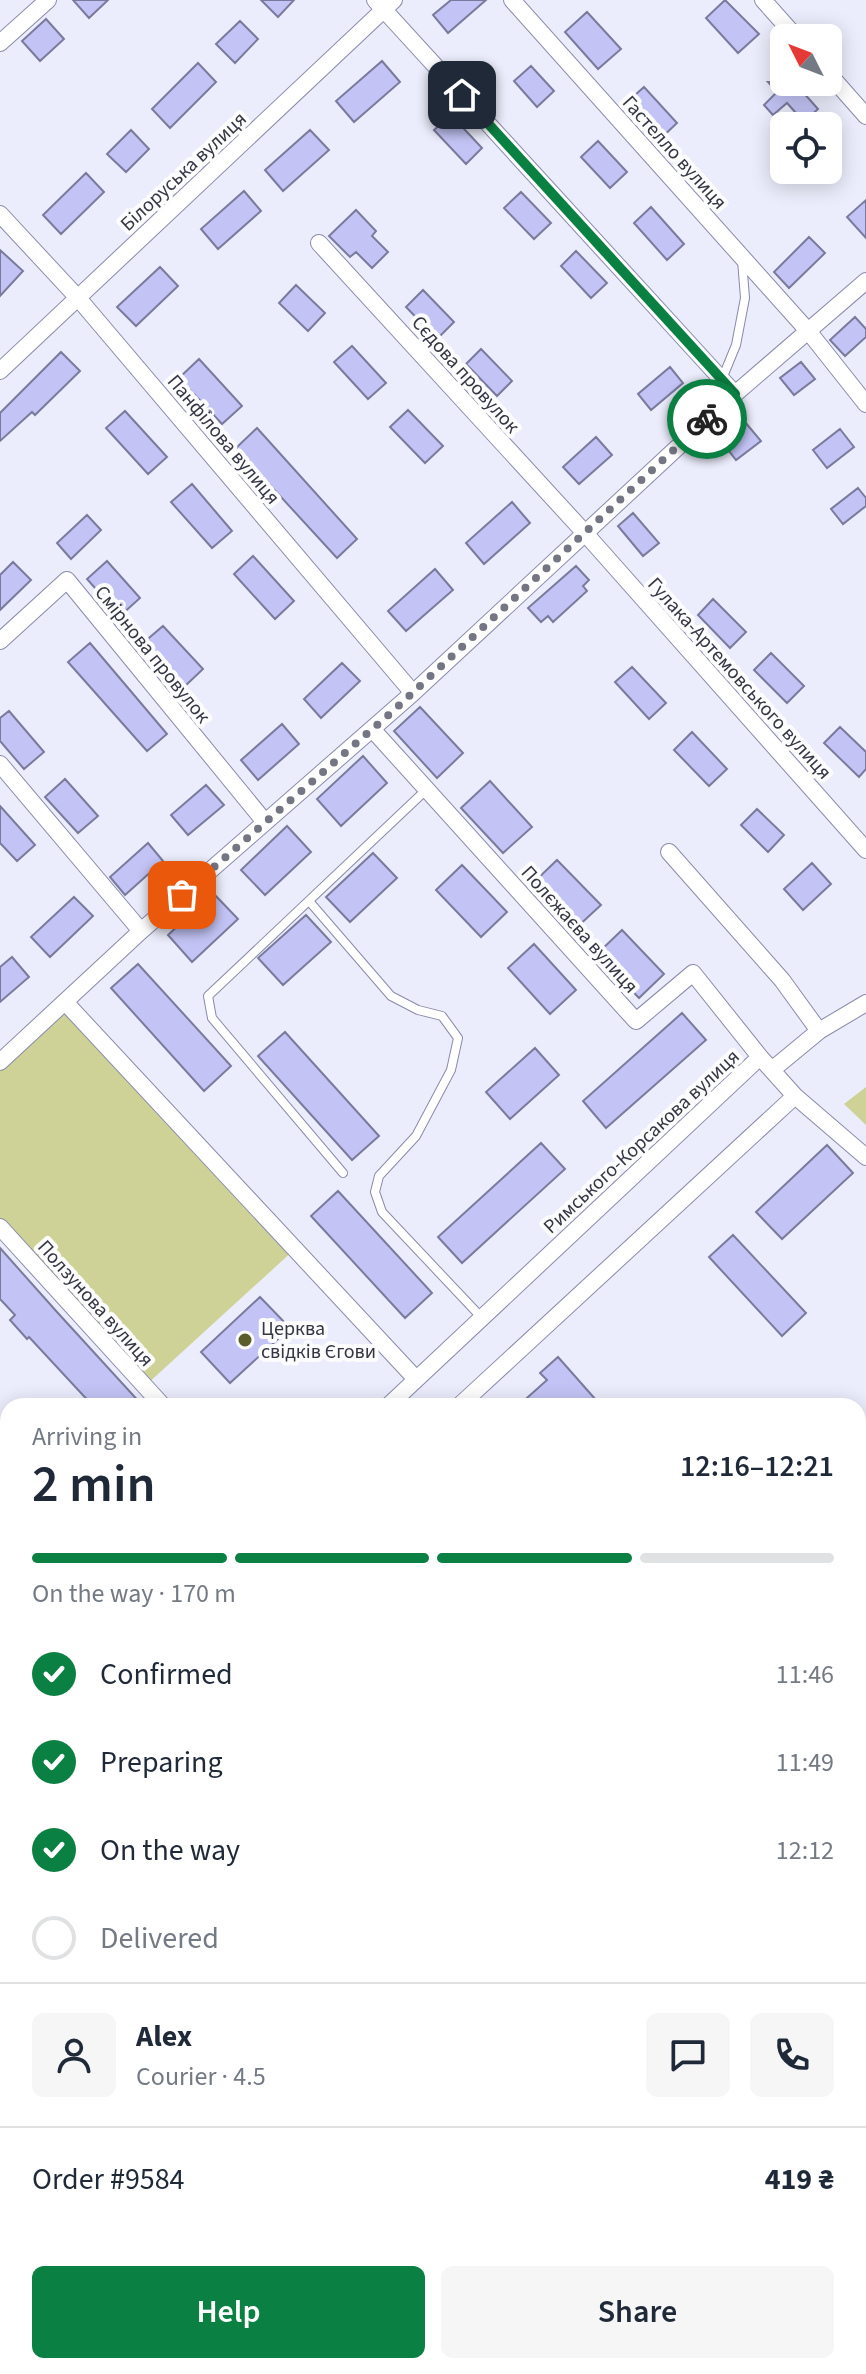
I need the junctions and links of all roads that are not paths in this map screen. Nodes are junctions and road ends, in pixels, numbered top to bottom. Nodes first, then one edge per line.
1 (48, 0) edge
2 (512, 0) edge
3 (763, 0) edge
4 (384, 3) edge
5 (784, 24) edge
6 (0, 43) edge
7 (842, 89) edge
8 (866, 116) edge
9 (0, 214) edge
10 (319, 243) dead end
11 (741, 257) junction
12 (866, 281) edge
13 (78, 298) junction
14 (809, 332) junction
15 (0, 371) edge
16 (721, 379) junction
17 (735, 394) junction
18 (866, 404) edge
19 (584, 532) junction
20 (0, 641) edge
21 (413, 693) junction
22 (373, 730) junction
23 (0, 764) edge
24 (427, 789) junction
25 (265, 822) junction
26 (866, 850) edge
27 (669, 852) dead end
28 (309, 901) junction
29 (141, 931) junction
30 (65, 1002) junction
31 (866, 1003) edge
32 (819, 1031) junction
33 (760, 1057) junction
34 (0, 1062) edge
35 (773, 1069) junction
36 (795, 1096) junction
37 (866, 1157) edge
38 (343, 1173) dead end
39 (0, 1227) edge
40 (482, 1318) junction
41 (416, 1379) junction
42 (156, 1398) edge
43 (396, 1398) edge
44 (468, 1398) edge

1 - 6 street
2 - 11 street, Гастелло вулиця
3 - 5 street
4 - 13 street, Білоруська вулиця
4 - 16 street
7 - 8 street
9 - 13 street, Панфілова вулиця
10 - 19 street, Сєдова провулок
11 - 14 street, Гастелло вулиця
11 - 16 lane
12 - 14 street
13 - 15 street, Білоруська вулиця
13 - 21 street, Панфілова вулиця
14 - 17 street
14 - 18 street
16 - 17 street
17 - 19 street
19 - 21 street
19 - 26 street, Гулака-Артемовського вулиця
20 - 25 street, Смірнова провулок
21 - 22 street
22 - 24 street, Полєжаєва вулиця
22 - 25 street
23 - 29 street
24 - 28 lane
24 - 33 street, Полєжаєва вулиця
25 - 29 street
27 - 32 street
28 - 38 lane
28 - 40 lane
29 - 30 street
30 - 34 street
30 - 41 street
31 - 32 street
32 - 35 street
33 - 35 street, Римського-Корсакова вулиця
33 - 40 street, Римського-Корсакова вулиця
35 - 36 street, Римського-Корсакова вулиця
36 - 37 street, Римського-Корсакова вулиця
36 - 44 street
39 - 42 street, Ползунова вулиця
40 - 41 street, Римського-Корсакова вулиця
41 - 43 street, Римського-Корсакова вулиця

